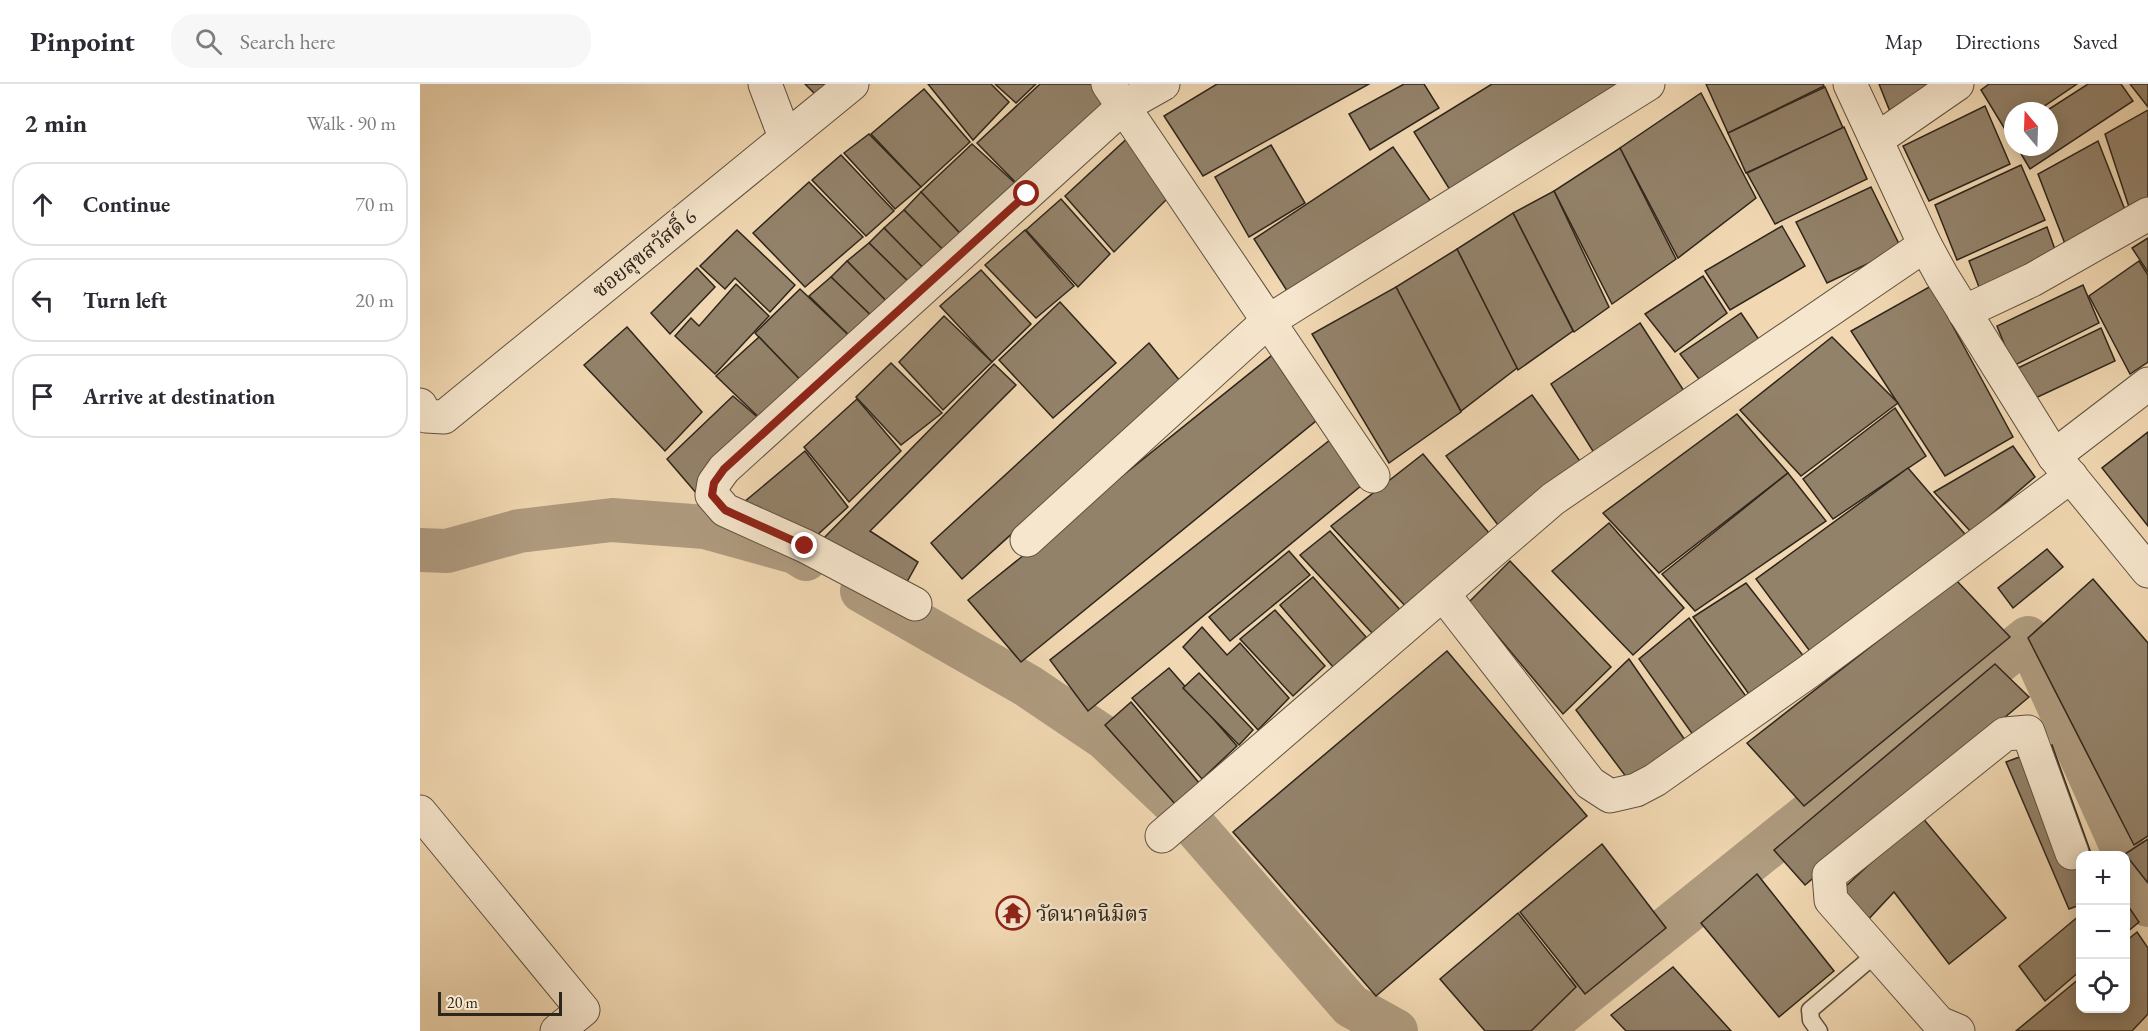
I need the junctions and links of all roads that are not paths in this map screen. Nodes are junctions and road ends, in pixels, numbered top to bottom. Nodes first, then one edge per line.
1 (765, 84) edge
2 (852, 84) edge
3 (1163, 84) edge
4 (1648, 84) edge
5 (1850, 84) edge
6 (1957, 84) edge
7 (1116, 95) edge
8 (785, 137) junction
9 (1876, 140) junction
10 (2148, 214) edge
11 (1925, 245) junction
12 (1964, 312) junction
13 (1267, 322) junction
14 (2148, 384) edge
15 (428, 412) edge
16 (2062, 466) junction
17 (1373, 476) dead end
18 (1027, 540) dead end
19 (2148, 571) edge
20 (1443, 594) junction
21 (915, 604) dead end
22 (420, 812) edge
23 (1166, 833) dead end
24 (2072, 853) dead end
25 (1877, 953) junction
26 (557, 1031) edge
27 (1820, 1031) edge
28 (1958, 1031) edge

1 - 8 street
2 - 8 street, ซอยสุขสวัสดิ์ 6
3 - 7 street
4 - 13 street
5 - 9 street
6 - 9 street
7 - 13 street
7 - 21 street
8 - 15 street, ซอยสุขสวัสดิ์ 6
9 - 11 street
10 - 12 street
11 - 12 street
11 - 20 street
12 - 16 street
13 - 17 street
13 - 18 street
14 - 16 street
16 - 19 street
16 - 20 street
20 - 23 street
22 - 26 street
24 - 25 street
25 - 27 lane
25 - 28 street

